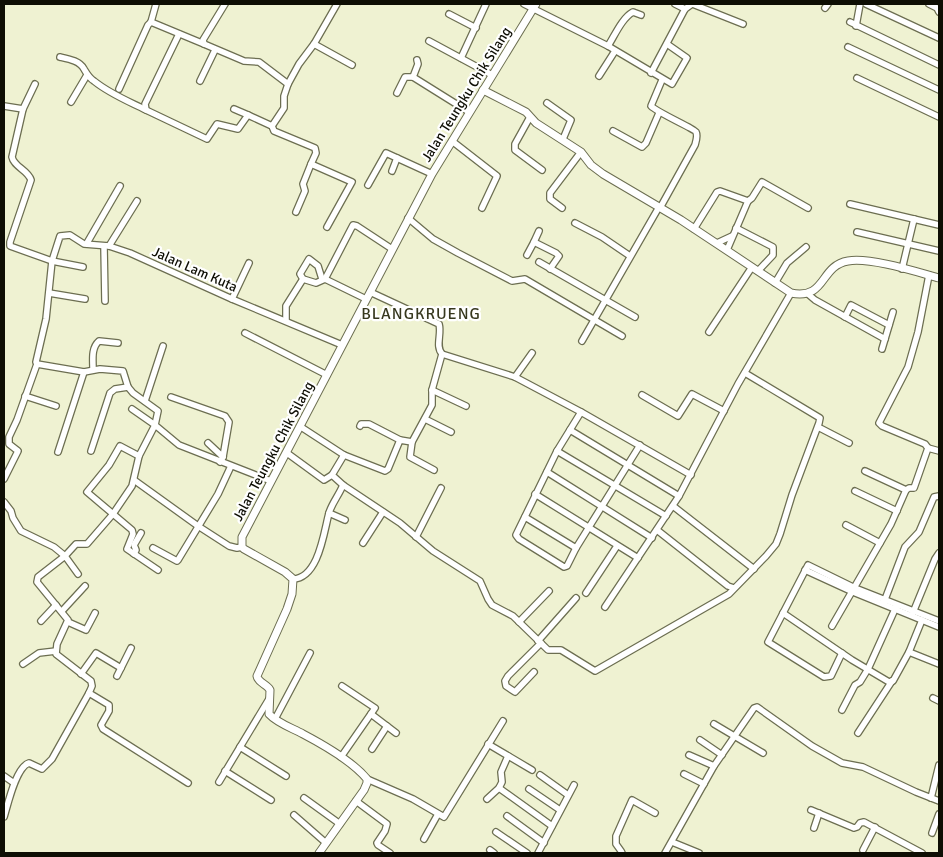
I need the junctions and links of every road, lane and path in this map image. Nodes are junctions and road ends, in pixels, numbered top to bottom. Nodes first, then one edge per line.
1 (156, 4) edge
2 (225, 4) edge
3 (330, 4) edge
4 (486, 4) edge
5 (524, 4) edge
6 (675, 4) edge
7 (860, 4) edge
8 (866, 4) edge
9 (929, 4) edge
10 (337, 5) edge
11 (535, 6) edge
12 (938, 8) edge
13 (684, 9) junction
14 (449, 14) dead end
15 (641, 15) dead end
16 (150, 22) junction
17 (850, 22) dead end
18 (743, 24) dead end
19 (856, 26) junction
20 (476, 28) junction
21 (179, 34) junction
22 (939, 38) edge
23 (429, 41) dead end
24 (204, 44) junction
25 (314, 44) junction
26 (667, 44) junction
27 (608, 46) junction
28 (848, 47) dead end
29 (215, 50) junction
30 (615, 51) junction
31 (60, 57) dead end
32 (461, 58) junction
33 (418, 60) dead end
34 (352, 65) dead end
35 (939, 65) edge
36 (651, 73) junction
37 (86, 75) junction
38 (492, 75) junction
39 (598, 76) dead end
40 (413, 78) junction
41 (857, 78) dead end
42 (662, 80) junction
43 (200, 81) dead end
44 (35, 84) dead end
45 (288, 84) junction
46 (119, 89) dead end
47 (483, 90) junction
48 (939, 90) edge
49 (397, 93) dead end
50 (71, 102) dead end
51 (547, 103) dead end
52 (4, 106) edge
53 (234, 109) dead end
54 (24, 110) junction
55 (146, 110) junction
56 (469, 112) junction
57 (659, 113) junction
58 (248, 115) junction
59 (530, 117) junction
60 (939, 117) edge
61 (272, 126) junction
62 (613, 131) dead end
63 (563, 139) junction
64 (452, 141) junction
65 (581, 152) junction
66 (397, 158) junction
67 (311, 164) junction
68 (542, 170) dead end
69 (392, 172) dead end
70 (432, 174) junction
71 (368, 185) dead end
72 (120, 186) dead end
73 (138, 201) dead end
74 (748, 201) junction
75 (850, 204) dead end
76 (482, 208) dead end
77 (562, 208) dead end
78 (659, 208) junction
79 (808, 208) dead end
80 (296, 212) dead end
81 (408, 218) junction
82 (914, 219) junction
83 (575, 223) dead end
84 (939, 225) edge
85 (327, 227) dead end
86 (736, 228) junction
87 (694, 229) junction
88 (539, 232) dead end
89 (857, 232) dead end
90 (732, 236) junction
91 (534, 242) junction
92 (87, 243) junction
93 (717, 243) junction
94 (908, 244) junction
95 (106, 246) junction
96 (806, 247) dead end
97 (392, 248) junction
98 (727, 250) junction
99 (939, 251) edge
100 (527, 255) dead end
101 (630, 256) junction
102 (52, 261) junction
103 (538, 262) dead end
104 (249, 263) dead end
105 (83, 267) dead end
106 (550, 269) junction
107 (755, 269) junction
108 (902, 269) junction
109 (929, 275) junction
110 (939, 278) edge
111 (303, 279) junction
112 (323, 279) junction
113 (775, 283) junction
114 (791, 292) junction
115 (49, 293) junction
116 (808, 294) junction
117 (368, 295) junction
118 (85, 299) dead end
119 (232, 300) junction
120 (105, 301) dead end
121 (605, 301) junction
122 (893, 312) dead end
123 (635, 317) dead end
124 (845, 317) junction
125 (286, 320) junction
126 (594, 320) junction
127 (889, 325) junction
128 (709, 332) dead end
129 (245, 333) dead end
130 (622, 336) dead end
131 (885, 339) junction
132 (582, 341) dead end
133 (118, 343) dead end
134 (342, 345) junction
135 (163, 346) dead end
136 (882, 349) dead end
137 (532, 353) dead end
138 (442, 354) junction
139 (37, 364) junction
140 (93, 370) junction
141 (84, 372) junction
142 (745, 373) junction
143 (327, 375) junction
144 (515, 377) junction
145 (128, 388) junction
146 (432, 390) junction
147 (642, 395) dead end
148 (25, 396) junction
149 (171, 397) dead end
150 (145, 401) junction
151 (56, 406) dead end
152 (466, 406) dead end
153 (132, 408) dead end
154 (724, 411) junction
155 (581, 412) junction
156 (426, 420) junction
157 (155, 425) junction
158 (301, 426) junction
159 (360, 426) dead end
160 (818, 427) junction
161 (570, 430) junction
162 (451, 432) dead end
163 (400, 440) junction
164 (412, 442) junction
165 (208, 443) dead end
166 (849, 443) dead end
167 (640, 445) junction
168 (928, 448) junction
169 (91, 451) dead end
170 (558, 451) junction
171 (939, 451) edge
172 (58, 452) dead end
173 (287, 453) junction
174 (344, 454) junction
175 (139, 456) junction
176 (222, 460) junction
177 (628, 464) junction
178 (231, 466) junction
179 (434, 470) dead end
180 (865, 471) dead end
181 (547, 472) junction
182 (332, 475) junction
183 (691, 475) junction
184 (4, 479) edge
185 (134, 480) junction
186 (270, 481) junction
187 (343, 485) junction
188 (616, 485) junction
189 (441, 488) dead end
190 (906, 490) junction
191 (855, 491) dead end
192 (536, 494) junction
193 (679, 496) junction
194 (939, 496) edge
195 (4, 502) edge
196 (602, 506) junction
197 (673, 506) junction
198 (383, 512) junction
199 (897, 512) junction
200 (329, 513) junction
201 (113, 514) junction
202 (666, 516) junction
203 (525, 517) junction
204 (345, 520) dead end
205 (846, 525) dead end
206 (198, 526) junction
207 (589, 527) junction
208 (657, 530) junction
209 (140, 533) dead end
210 (416, 537) junction
211 (652, 538) junction
212 (880, 542) junction
213 (363, 543) dead end
214 (618, 546) junction
215 (242, 547) junction
216 (153, 548) dead end
217 (576, 548) junction
218 (939, 553) edge
219 (134, 554) junction
220 (65, 556) junction
221 (638, 558) junction
222 (754, 569) junction
223 (158, 570) dead end
224 (78, 574) dead end
225 (293, 581) junction
226 (86, 586) dead end
227 (734, 588) junction
228 (854, 590) junction
229 (549, 591) dead end
230 (586, 593) dead end
231 (576, 598) dead end
232 (884, 602) junction
233 (56, 605) junction
234 (605, 606) dead end
235 (896, 607) junction
236 (62, 611) junction
237 (783, 612) junction
238 (95, 613) dead end
239 (913, 614) junction
240 (922, 620) junction
241 (41, 621) dead end
242 (939, 621) edge
243 (68, 622) junction
244 (519, 622) junction
245 (832, 626) dead end
246 (939, 627) edge
247 (539, 642) junction
248 (131, 648) dead end
249 (56, 651) junction
250 (909, 652) junction
251 (310, 653) dead end
252 (842, 653) junction
253 (23, 664) dead end
254 (939, 664) edge
255 (121, 668) junction
256 (868, 670) junction
257 (534, 672) dead end
258 (81, 674) junction
259 (117, 676) dead end
260 (892, 682) junction
261 (342, 686) dead end
262 (89, 693) junction
263 (270, 697) junction
264 (842, 710) dead end
265 (371, 714) junction
266 (275, 719) junction
267 (503, 721) dead end
268 (714, 724) dead end
269 (387, 726) junction
270 (396, 733) dead end
271 (858, 733) dead end
272 (735, 736) junction
273 (700, 740) dead end
274 (488, 744) junction
275 (240, 747) junction
276 (372, 749) dead end
277 (762, 753) dead end
278 (689, 755) dead end
279 (722, 755) junction
280 (508, 756) junction
281 (341, 758) junction
282 (939, 765) edge
283 (714, 766) junction
284 (532, 770) dead end
285 (225, 771) junction
286 (684, 774) dead end
287 (540, 775) dead end
288 (4, 776) edge
289 (286, 776) dead end
290 (367, 779) junction
291 (219, 782) dead end
292 (14, 783) junction
293 (188, 783) dead end
294 (704, 784) junction
295 (574, 785) dead end
296 (499, 788) junction
297 (529, 789) dead end
298 (568, 795) junction
299 (304, 798) dead end
300 (931, 798) junction
301 (487, 799) dead end
302 (272, 800) dead end
303 (939, 800) edge
304 (356, 801) junction
305 (560, 810) junction
306 (810, 810) dead end
307 (655, 813) dead end
308 (819, 813) junction
309 (438, 814) junction
310 (939, 814) edge
311 (294, 815) dead end
312 (506, 816) dead end
313 (4, 817) edge
314 (340, 824) junction
315 (552, 826) junction
316 (875, 827) junction
317 (814, 828) dead end
318 (496, 832) dead end
319 (932, 833) dead end
320 (424, 839) dead end
321 (544, 842) junction
322 (672, 842) junction
323 (326, 844) junction
324 (862, 850) dead end
325 (319, 853) edge
326 (390, 853) edge
327 (527, 853) edge
328 (538, 853) edge
329 (622, 853) edge
330 (665, 853) edge
331 (700, 853) edge
332 (922, 853) edge

1 - 16 street
2 - 24 street
3 - 10 street
4 - 20 street
5 - 11 street
6 - 13 street
7 - 19 street
8 - 22 street
9 - 12 street
10 - 25 street
11 - 27 street
11 - 38 street, Jalan Teungku Chik Silang
13 - 18 street
13 - 26 street
14 - 20 street
15 - 27 street
16 - 21 street
16 - 46 street
17 - 19 street
19 - 35 street
20 - 32 street
21 - 24 street
21 - 55 street
23 - 32 street
24 - 29 street
25 - 34 street
25 - 45 street
26 - 36 street
26 - 42 street
27 - 30 street
28 - 48 street
29 - 43 street
29 - 45 street
30 - 36 street
30 - 39 street
31 - 37 street
32 - 38 street
33 - 40 street
36 - 42 street
37 - 50 street
37 - 55 street
38 - 47 street, Jalan Teungku Chik Silang
40 - 49 street
40 - 56 street
41 - 60 street
42 - 57 street
44 - 54 street
45 - 61 street
47 - 56 street, Jalan Teungku Chik Silang
47 - 59 street
51 - 63 street
52 - 54 street
53 - 58 street
54 - 102 street
55 - 58 street
56 - 64 street, Jalan Teungku Chik Silang
57 - 62 street
57 - 78 street
58 - 61 street
59 - 63 street
59 - 68 street
61 - 67 street
63 - 65 street
64 - 70 street, Jalan Teungku Chik Silang
64 - 76 street
65 - 77 street
65 - 78 street
66 - 69 street
66 - 70 street
66 - 71 street
67 - 80 street
67 - 85 street
70 - 81 street, Jalan Teungku Chik Silang
72 - 92 street
73 - 95 street
74 - 79 street
74 - 86 street
74 - 87 street
75 - 82 street
78 - 87 street
78 - 101 street
81 - 97 street, Jalan Teungku Chik Silang
81 - 126 street
82 - 84 street
82 - 94 street
83 - 101 street
86 - 90 street
86 - 107 street
87 - 93 street
88 - 91 street
89 - 94 street
90 - 93 street
90 - 98 street
91 - 100 street
91 - 106 street
92 - 95 street, Jalan Lam Kuta
92 - 102 street, Jalan Lam Kuta
93 - 98 street
94 - 99 street
94 - 108 street
95 - 119 street, Jalan Lam Kuta
95 - 120 street
96 - 113 street
97 - 112 street
97 - 117 street, Jalan Teungku Chik Silang
98 - 107 street
101 - 121 street
102 - 105 street
102 - 115 street
103 - 106 street
104 - 119 street
106 - 121 street
107 - 113 street
107 - 128 street
108 - 109 street
108 - 116 street
109 - 110 street
109 - 168 street
111 - 112 street
111 - 112 street
111 - 125 street
112 - 117 street
113 - 114 street
114 - 116 street
114 - 142 street
115 - 118 street
115 - 139 street
116 - 124 street
117 - 134 street, Jalan Teungku Chik Silang
117 - 138 street
119 - 125 street, Jalan Lam Kuta
121 - 123 street
121 - 126 street
122 - 127 street
124 - 127 street
124 - 131 street
125 - 134 street, Jalan Lam Kuta
126 - 130 street
126 - 132 street
127 - 131 street
129 - 143 street
131 - 136 street
133 - 140 street
134 - 143 street, Jalan Teungku Chik Silang
135 - 150 street
137 - 144 street
138 - 144 street
138 - 146 street
139 - 141 street
139 - 148 street
140 - 141 street
140 - 145 street
141 - 172 street
142 - 154 street
142 - 160 street
143 - 158 street, Jalan Teungku Chik Silang
144 - 155 street
145 - 150 street
145 - 169 street
146 - 152 street
146 - 156 street
147 - 154 street
148 - 151 street
148 - 184 street
149 - 176 street
150 - 157 street
153 - 157 street
154 - 183 street
155 - 161 street
155 - 167 street
156 - 162 street
156 - 164 street
157 - 175 street
157 - 176 street
158 - 173 street, Jalan Teungku Chik Silang
158 - 174 street
159 - 163 street
160 - 166 street
160 - 222 street
161 - 170 street
161 - 177 street
163 - 164 street
163 - 174 street
164 - 179 street
165 - 176 street
167 - 177 street
167 - 183 street
168 - 171 street
168 - 190 street
170 - 181 street
170 - 188 street
173 - 182 street
173 - 186 street, Jalan Teungku Chik Silang
174 - 182 street
175 - 185 street
175 - 201 street
176 - 178 street
177 - 188 street
177 - 193 street
178 - 186 street
178 - 206 street
180 - 190 street
181 - 192 street
181 - 196 street
182 - 187 street
183 - 193 street
185 - 201 street
185 - 206 street
186 - 215 street, Jalan Teungku Chik Silang
187 - 198 street
187 - 200 street
188 - 196 street
188 - 202 street
189 - 210 street
190 - 199 street
191 - 199 street
192 - 203 street
192 - 207 street
193 - 197 street
194 - 232 street
195 - 220 street
196 - 207 street
196 - 211 street
197 - 202 street
197 - 222 street
198 - 210 street
198 - 213 street
199 - 212 street
200 - 204 street
200 - 225 street
201 - 219 street
201 - 220 street
202 - 208 street
203 - 217 street
203 - 217 street
205 - 212 street
206 - 215 street
206 - 216 street
207 - 214 street
207 - 217 street
208 - 211 street
208 - 227 street
209 - 219 street
210 - 244 street
211 - 221 street
212 - 228 street
214 - 221 street
214 - 230 street
215 - 225 street
218 - 239 street
219 - 223 street
220 - 224 street
220 - 233 street
221 - 234 street
222 - 227 street
225 - 263 street
226 - 236 street
227 - 247 street
228 - 232 street
228 - 237 street
228 - 245 street
229 - 244 street
231 - 247 street
232 - 235 street
233 - 236 street
233 - 241 street
235 - 239 street
235 - 256 street
236 - 243 street
237 - 252 street
237 - 252 street
238 - 243 street
239 - 240 street
239 - 242 street
240 - 246 street
240 - 250 street
243 - 249 street
244 - 247 street
247 - 257 street
248 - 255 street
249 - 253 street
249 - 258 street
250 - 254 street
250 - 260 street
251 - 266 street
252 - 256 street
255 - 258 street
255 - 259 street
256 - 260 street
256 - 264 street
258 - 262 street
260 - 271 street
261 - 265 street
262 - 292 street
262 - 293 street
263 - 266 street
263 - 275 street
265 - 269 street
265 - 281 street
266 - 281 street
267 - 274 street
268 - 272 street
269 - 270 street
269 - 276 street
272 - 277 street
272 - 279 street
272 - 300 street
273 - 279 street
274 - 280 street
274 - 309 street
275 - 285 street
275 - 289 street
278 - 283 street
279 - 283 street
280 - 284 street
280 - 296 street
281 - 290 street
282 - 300 street
283 - 294 street
285 - 291 street
285 - 302 street
286 - 294 street
287 - 298 street
288 - 292 street
290 - 304 street
290 - 309 street
292 - 313 street
294 - 322 street
295 - 298 street
296 - 301 street
296 - 315 street
297 - 305 street
298 - 305 street
299 - 314 street
300 - 303 street
304 - 314 street
304 - 326 street
305 - 315 street
306 - 308 street
307 - 329 street
308 - 316 street
308 - 317 street
309 - 320 street
310 - 319 street
311 - 323 street
312 - 321 street
314 - 323 street
315 - 321 street
316 - 324 street
316 - 332 street
318 - 327 street
321 - 328 street
322 - 330 street
322 - 331 street
323 - 325 street

